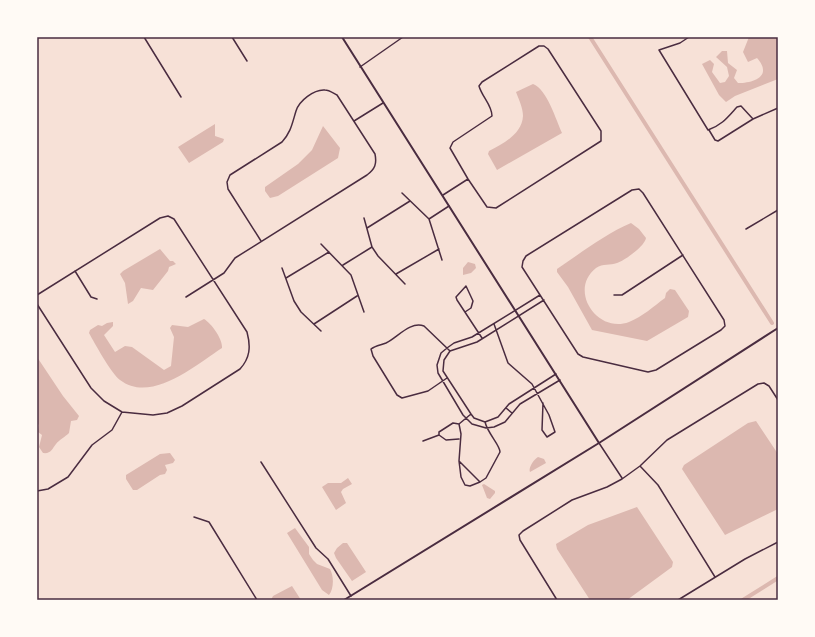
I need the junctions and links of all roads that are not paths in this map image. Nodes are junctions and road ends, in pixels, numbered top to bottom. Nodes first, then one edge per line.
1 (144, 37) edge
2 (232, 37) edge
3 (342, 37) edge
4 (403, 37) edge
5 (689, 37) edge
6 (247, 61) dead end
7 (360, 67) junction
8 (181, 97) dead end
9 (383, 103) junction
10 (778, 108) edge
11 (753, 118) junction
12 (354, 121) junction
13 (708, 130) junction
14 (468, 180) junction
15 (402, 193) dead end
16 (443, 195) junction
17 (410, 201) junction
18 (450, 206) junction
19 (778, 210) edge
20 (364, 218) dead end
21 (429, 219) junction
22 (367, 228) junction
23 (746, 229) dead end
24 (261, 241) junction
25 (321, 244) dead end
26 (372, 247) junction
27 (439, 249) junction
28 (329, 252) junction
29 (683, 255) junction
30 (442, 260) dead end
31 (343, 265) junction
32 (282, 268) dead end
33 (75, 271) junction
34 (396, 274) junction
35 (286, 278) junction
36 (213, 280) junction
37 (405, 284) dead end
38 (37, 295) edge
39 (540, 295) junction
40 (614, 295) dead end
41 (357, 296) junction
42 (186, 297) dead end
43 (97, 299) dead end
44 (544, 300) junction
45 (37, 304) edge
46 (515, 310) junction
47 (364, 312) dead end
48 (465, 312) junction
49 (519, 316) junction
50 (494, 323) junction
51 (314, 324) junction
52 (778, 328) edge
53 (497, 329) junction
54 (321, 331) dead end
55 (479, 333) junction
56 (482, 338) junction
57 (447, 348) junction
58 (450, 351) junction
59 (556, 374) junction
60 (447, 378) junction
61 (560, 380) junction
62 (442, 382) junction
63 (534, 388) junction
64 (537, 394) junction
65 (778, 400) edge
66 (543, 404) junction
67 (506, 408) junction
68 (122, 412) junction
69 (512, 413) junction
70 (471, 414) junction
71 (466, 418) junction
72 (485, 422) junction
73 (459, 424) junction
74 (486, 428) junction
75 (439, 435) junction
76 (459, 439) junction
77 (423, 441) dead end
78 (599, 443) junction
79 (459, 461) junction
80 (261, 462) dead end
81 (640, 466) junction
82 (622, 478) junction
83 (480, 482) junction
84 (37, 491) edge
85 (194, 517) dead end
86 (778, 542) edge
87 (715, 577) junction
88 (351, 596) junction
89 (257, 600) edge
90 (344, 600) edge
91 (557, 600) edge
92 (678, 600) edge

1 - 8 street
2 - 6 street
3 - 7 main road
4 - 7 street
5 - 13 street
7 - 9 main road
9 - 12 street
9 - 16 main road
10 - 11 street
11 - 13 street
11 - 13 street
12 - 24 street
12 - 24 street
14 - 14 street
14 - 16 street
15 - 17 street
16 - 18 main road
17 - 21 street
17 - 22 street
18 - 21 street
18 - 46 main road
19 - 23 street
20 - 22 street
21 - 27 street
22 - 26 street
24 - 36 street
25 - 28 street
26 - 31 street
26 - 34 street
27 - 30 street
27 - 34 street
28 - 31 street
28 - 35 street
29 - 39 street
29 - 40 street
29 - 44 street
31 - 41 street
32 - 35 street
33 - 36 street
33 - 38 street
33 - 43 street
34 - 37 street
35 - 51 street
36 - 42 street
36 - 68 street
39 - 44 street
39 - 46 street
41 - 47 street
41 - 51 street
44 - 49 street
45 - 68 street
46 - 49 main road
46 - 50 street
48 - 48 street
48 - 55 street
49 - 53 street
49 - 59 main road
50 - 53 street
50 - 55 street
51 - 54 street
52 - 78 main road
53 - 56 street
53 - 63 street
55 - 56 street
55 - 57 street
56 - 58 street
57 - 58 street
57 - 62 street
57 - 62 street
58 - 60 street
59 - 61 main road
59 - 63 street
60 - 62 street
60 - 70 street
61 - 64 street
61 - 78 main road
62 - 71 street
63 - 64 street
63 - 67 street
64 - 66 street
64 - 69 street
65 - 81 street
66 - 66 street
67 - 69 street
67 - 72 street
68 - 84 street
69 - 74 street
70 - 71 street
70 - 72 street
71 - 73 street
71 - 74 street
72 - 74 street
73 - 75 street
73 - 76 street
74 - 83 street
75 - 76 street
75 - 77 street
76 - 79 street
78 - 82 street
78 - 88 main road
79 - 83 street
79 - 83 street
80 - 88 street
81 - 82 street
81 - 87 street
82 - 91 street
85 - 89 street
86 - 87 street
87 - 92 street
88 - 90 main road

